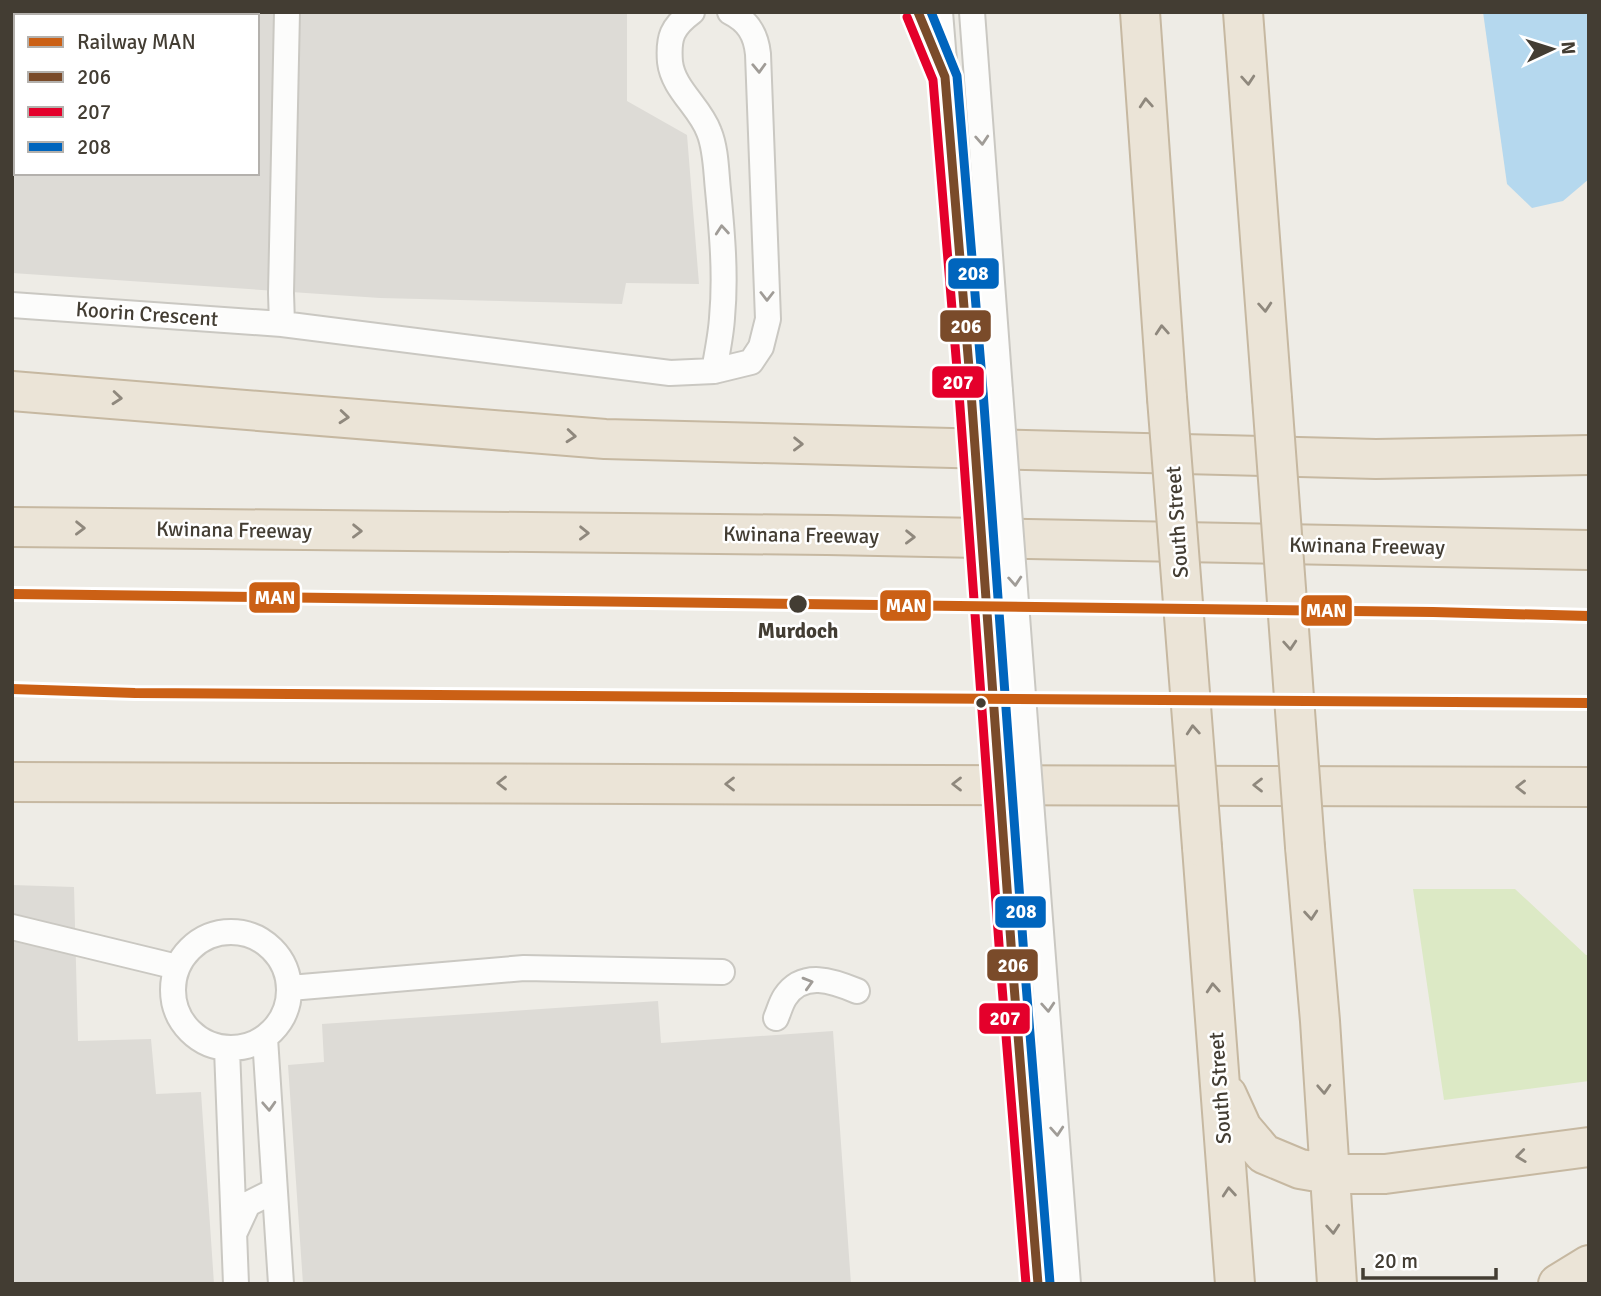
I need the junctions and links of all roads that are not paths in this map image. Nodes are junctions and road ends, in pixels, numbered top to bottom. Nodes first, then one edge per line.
1 (287, 12) edge
2 (692, 12) edge
3 (730, 12) edge
4 (918, 12) edge
5 (940, 12) edge
6 (972, 12) edge
7 (988, 12) edge
8 (1140, 12) edge
9 (1243, 12) edge
10 (977, 72) junction
11 (945, 77) junction
12 (12, 305) edge
13 (282, 324) junction
14 (714, 370) junction
15 (12, 391) edge
16 (1589, 454) edge
17 (12, 527) edge
18 (1589, 550) edge
19 (12, 782) edge
20 (1589, 787) edge
21 (12, 927) edge
22 (177, 967) junction
23 (722, 972) dead end
24 (290, 988) junction
25 (857, 991) dead end
26 (776, 1018) dead end
27 (265, 1038) junction
28 (228, 1049) junction
29 (1220, 1081) junction
30 (1589, 1147) edge
31 (1329, 1174) junction
32 (274, 1191) junction
33 (233, 1236) junction
34 (1589, 1265) edge
35 (236, 1284) edge
36 (281, 1284) edge
37 (1038, 1284) edge
38 (1068, 1284) edge
39 (1235, 1284) edge
40 (1337, 1284) edge
41 (1559, 1284) edge

1 - 13 lane
14 -> 2 lane
3 -> 14 lane, Koorin Crescent
4 - 11 lane
5 - 11 lane
6 - 10 lane
7 - 10 lane
29 -> 8 highway, South Street, bridge
9 -> 31 highway, bridge
10 -> 38 lane, bridge
11 - 37 lane, bridge
12 - 13 lane, Koorin Crescent
13 - 14 lane, Koorin Crescent
15 -> 16 highway
17 -> 18 highway, Kwinana Freeway
20 -> 19 highway
21 - 22 lane
22 - 24 lane
22 - 28 lane
23 - 24 lane
24 - 27 lane
26 -> 25 lane
27 - 28 lane
27 -> 32 lane
28 - 33 lane
29 - 31 highway
39 -> 29 highway, South Street
30 -> 31 highway
31 -> 40 highway
32 - 33 lane
32 - 36 lane
33 - 35 lane
34 - 41 highway

